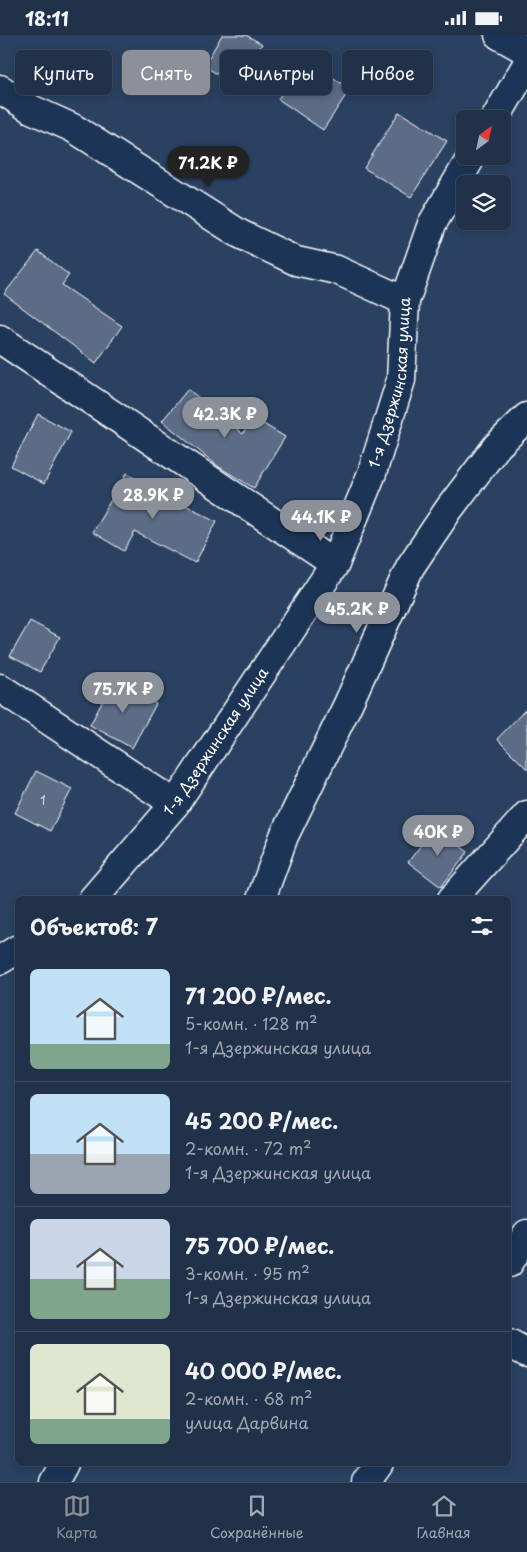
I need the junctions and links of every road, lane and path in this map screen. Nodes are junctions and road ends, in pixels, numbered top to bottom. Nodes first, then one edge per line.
1 (499, 35) edge
2 (527, 51) edge
3 (527, 65) edge
4 (0, 89) edge
5 (500, 110) edge
6 (467, 165) edge
7 (405, 301) junction
8 (0, 339) edge
9 (527, 417) edge
10 (335, 564) junction
11 (0, 687) edge
12 (175, 804) junction
13 (527, 815) edge
14 (95, 896) edge
15 (262, 896) edge
16 (455, 896) edge
17 (15, 951) edge
18 (0, 960) edge
19 (527, 1234) edge
20 (511, 1260) edge
21 (511, 1344) edge
22 (527, 1353) edge
23 (63, 1466) edge
24 (377, 1466) edge
25 (54, 1482) edge
26 (366, 1482) edge

1 - 2 street
3 - 5 street
4 - 7 street
6 - 7 street, 1-я Дзержинская улица
7 - 10 street, 1-я Дзержинская улица
8 - 10 street
9 - 15 street
10 - 12 street, 1-я Дзержинская улица
11 - 12 street
12 - 14 street, 1-я Дзержинская улица
13 - 16 street
17 - 18 street
19 - 20 street
21 - 22 street
23 - 25 street
24 - 26 street

